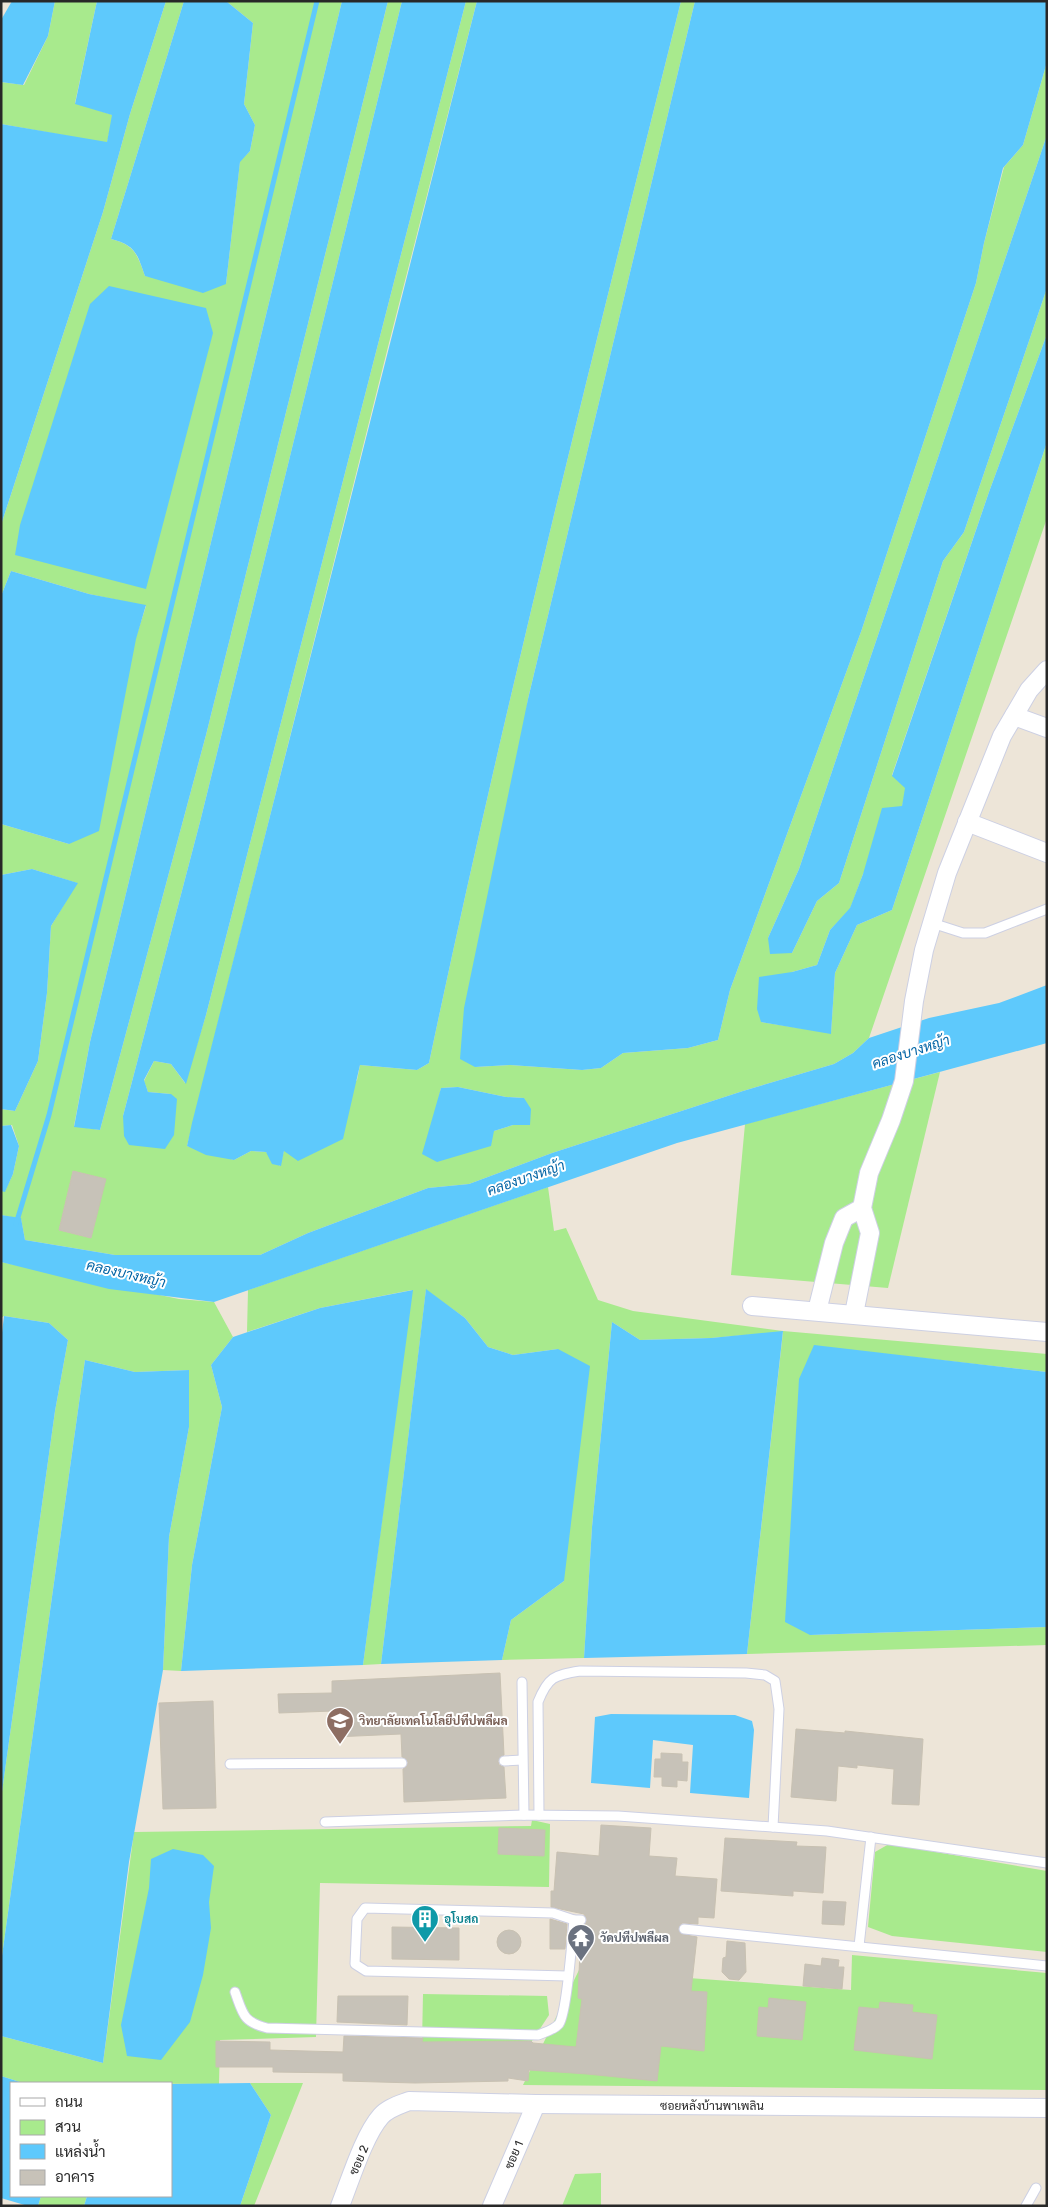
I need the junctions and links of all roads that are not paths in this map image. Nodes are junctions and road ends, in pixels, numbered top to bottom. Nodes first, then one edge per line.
1 (1047, 670) edge
2 (1014, 716) junction
3 (1047, 728) edge
4 (967, 822) junction
5 (1047, 853) edge
6 (1047, 909) edge
7 (932, 923) junction
8 (862, 1208) junction
9 (752, 1306) dead end
10 (817, 1311) junction
11 (854, 1314) junction
12 (1047, 1332) edge
13 (522, 1682) dead end
14 (522, 1760) junction
15 (504, 1761) dead end
16 (402, 1763) dead end
17 (230, 1764) dead end
18 (524, 1815) junction
19 (539, 1815) junction
20 (325, 1822) dead end
21 (773, 1827) junction
22 (871, 1838) junction
23 (1047, 1863) edge
24 (684, 1930) dead end
25 (860, 1946) junction
26 (1047, 1966) edge
27 (568, 1976) junction
28 (235, 1992) dead end
29 (536, 2104) junction
30 (1047, 2108) edge
31 (381, 2115) joint
32 (1036, 2188) dead end
33 (340, 2206) edge
34 (492, 2206) edge
35 (1026, 2206) edge

1 - 2 street
2 - 3 street
2 - 4 street
4 - 5 street
4 - 7 street
6 - 7 lane
7 - 8 street
8 - 10 street
8 - 11 street
9 - 10 street
10 - 11 street
11 - 12 street
13 - 14 lane
14 - 15 lane
14 - 18 lane
16 - 17 lane
18 - 19 lane
18 - 20 lane
19 - 21 lane
19 - 21 lane
21 - 22 lane
22 - 23 lane
22 - 25 lane
24 - 25 lane
25 - 26 lane
27 - 27 lane
27 - 28 lane
29 - 30 street, ซอยหลังบ้านพาเพลิน
29 - 31 street, ซอยหลังบ้านพาเพลิน
29 - 34 street, ซอย 1
31 - 33 street, ซอย 2
32 - 35 lane

